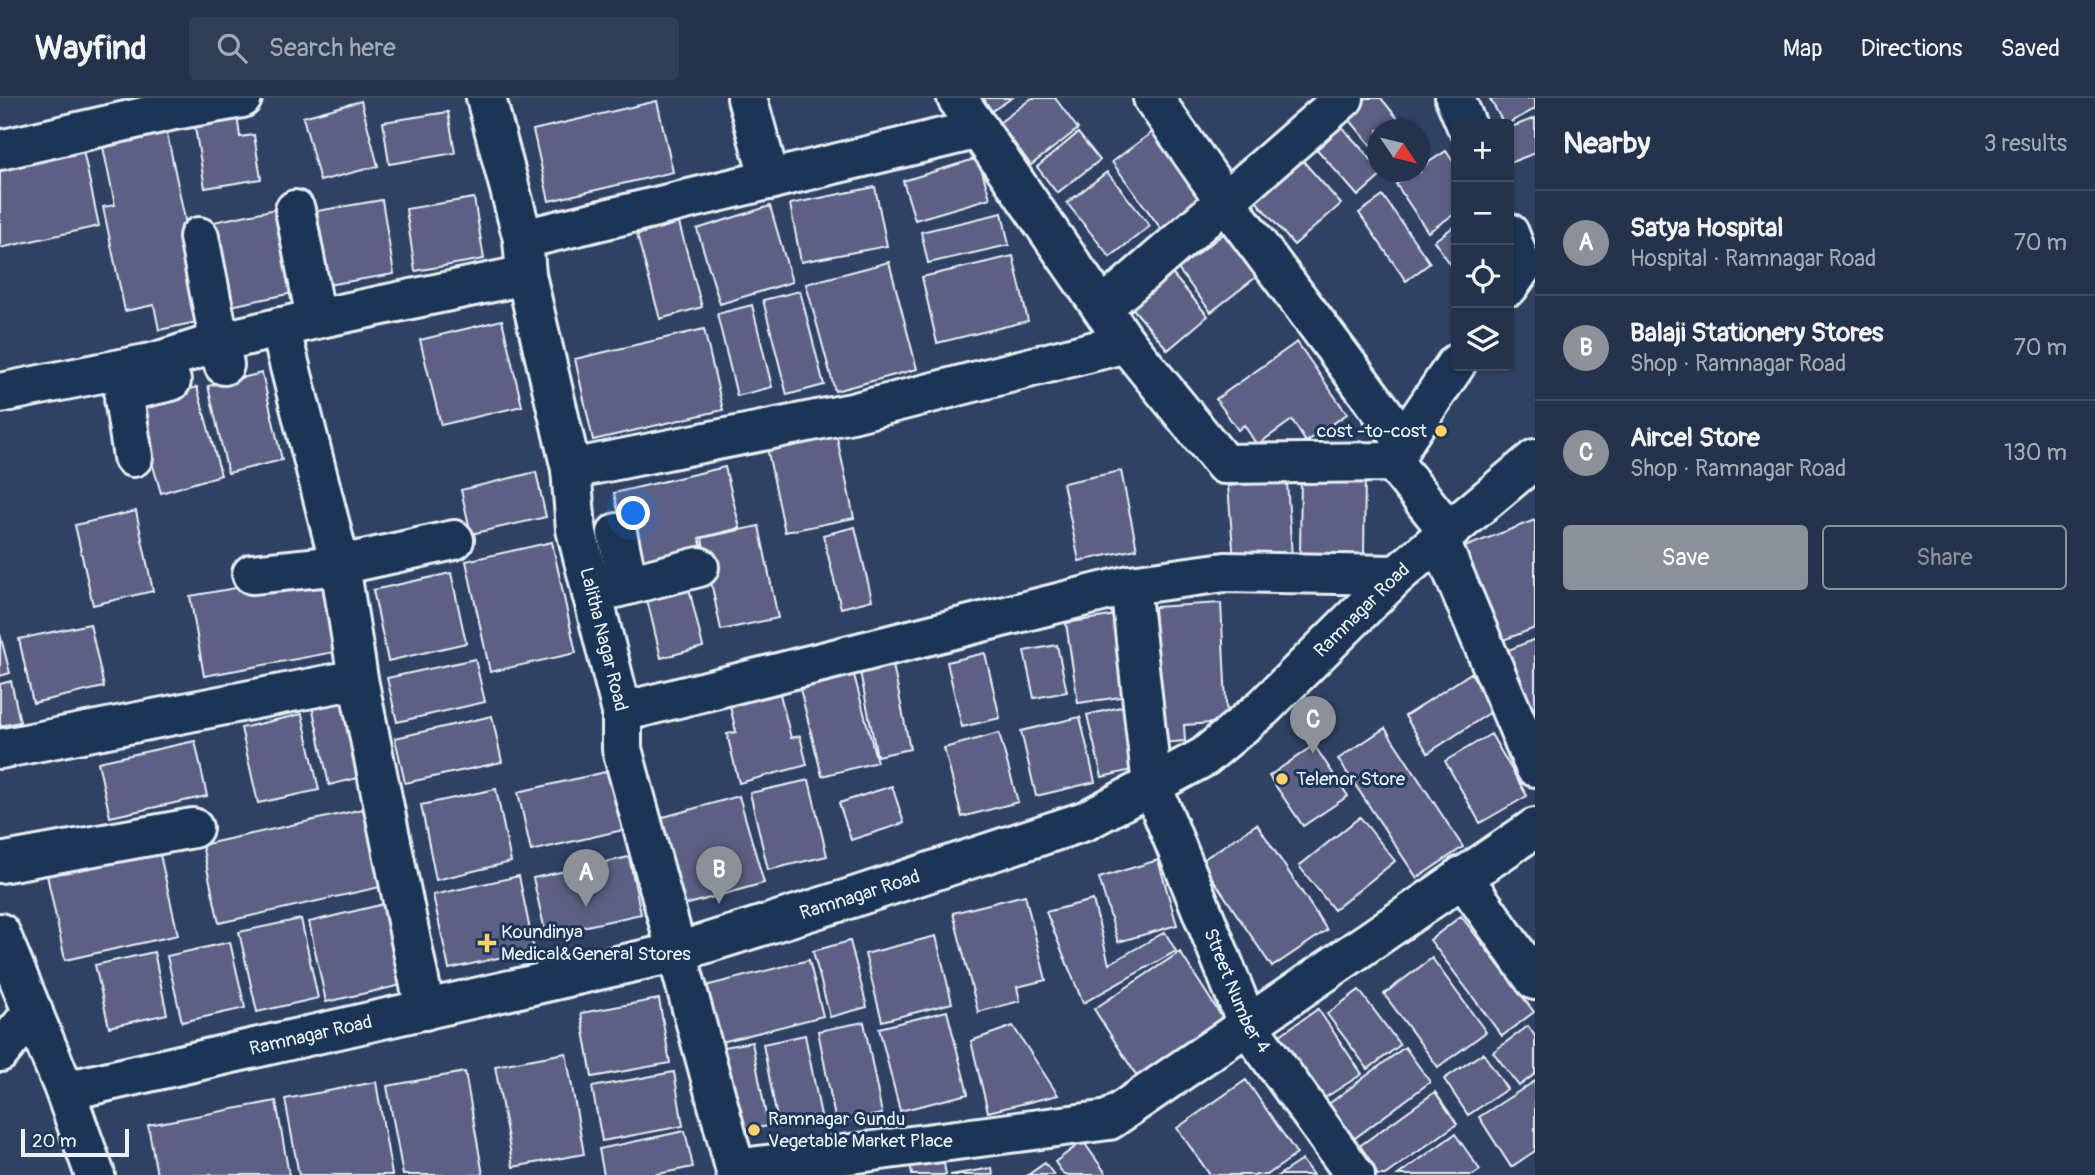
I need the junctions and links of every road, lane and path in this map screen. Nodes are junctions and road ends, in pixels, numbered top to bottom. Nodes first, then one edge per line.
1 (242, 98) edge
2 (486, 98) edge
3 (747, 98) edge
4 (957, 98) edge
5 (1153, 98) edge
6 (1344, 98) edge
7 (1455, 98) edge
8 (1464, 119) edge
9 (979, 129) junction
10 (0, 150) edge
11 (770, 180) junction
12 (1225, 201) junction
13 (295, 210) dead end
14 (199, 237) dead end
15 (1514, 246) edge
16 (525, 257) junction
17 (1514, 279) edge
18 (1102, 308) junction
19 (316, 318) junction
20 (280, 327) junction
21 (219, 342) junction
22 (1126, 343) junction
23 (1451, 371) edge
24 (159, 378) junction
25 (0, 393) edge
26 (1398, 451) junction
27 (133, 457) dead end
28 (1535, 461) edge
29 (571, 469) junction
30 (617, 533) dead end
31 (1444, 536) junction
32 (454, 540) dead end
33 (340, 565) junction
34 (699, 567) dead end
35 (252, 574) dead end
36 (1397, 575) junction
37 (1130, 585) junction
38 (610, 589) junction
39 (358, 679) junction
40 (622, 712) junction
41 (0, 749) edge
42 (1535, 767) edge
43 (1152, 786) junction
44 (193, 828) dead end
45 (1535, 828) edge
46 (0, 863) edge
47 (1462, 876) junction
48 (0, 933) edge
49 (678, 952) junction
50 (1535, 980) edge
51 (19, 1003) edge
52 (425, 1010) junction
53 (1248, 1026) junction
54 (0, 1052) edge
55 (65, 1091) junction
56 (736, 1172) edge
57 (94, 1175) edge
58 (1355, 1175) edge

1 - 10 street
2 - 16 street, Lalitha Nagar Road
3 - 11 street
4 - 9 street
5 - 12 street
6 - 12 street
7 - 8 street
9 - 11 street
9 - 18 street
11 - 16 street
12 - 18 street
12 - 26 street
13 - 19 street
14 - 21 street
15 - 17 street
16 - 19 street
16 - 29 street, Lalitha Nagar Road
18 - 22 street
19 - 20 street
20 - 21 street
20 - 33 street
21 - 24 street
22 - 26 street
22 - 29 street
23 - 26 street
24 - 25 street
24 - 27 street
26 - 31 street
28 - 31 street, Ramnagar Road
29 - 38 street, Lalitha Nagar Road
30 - 38 street
31 - 36 street, Ramnagar Road
31 - 42 street
32 - 33 street
33 - 35 street
33 - 39 street
34 - 38 street
36 - 37 street
36 - 43 street, Ramnagar Road
37 - 40 street
37 - 43 street, Street Number 4
38 - 40 street, Lalitha Nagar Road
39 - 41 street
39 - 52 street
40 - 49 street, Lalitha Nagar Road
43 - 49 street, Ramnagar Road
43 - 53 street, Street Number 4
44 - 46 street
45 - 47 street
47 - 50 street
47 - 53 street
48 - 51 street
49 - 52 street, Ramnagar Road
49 - 56 street, Lalitha Nagar Road
51 - 54 street
51 - 55 street
52 - 55 street, Ramnagar Road
53 - 56 street
53 - 58 street, Street Number 4
55 - 57 street

